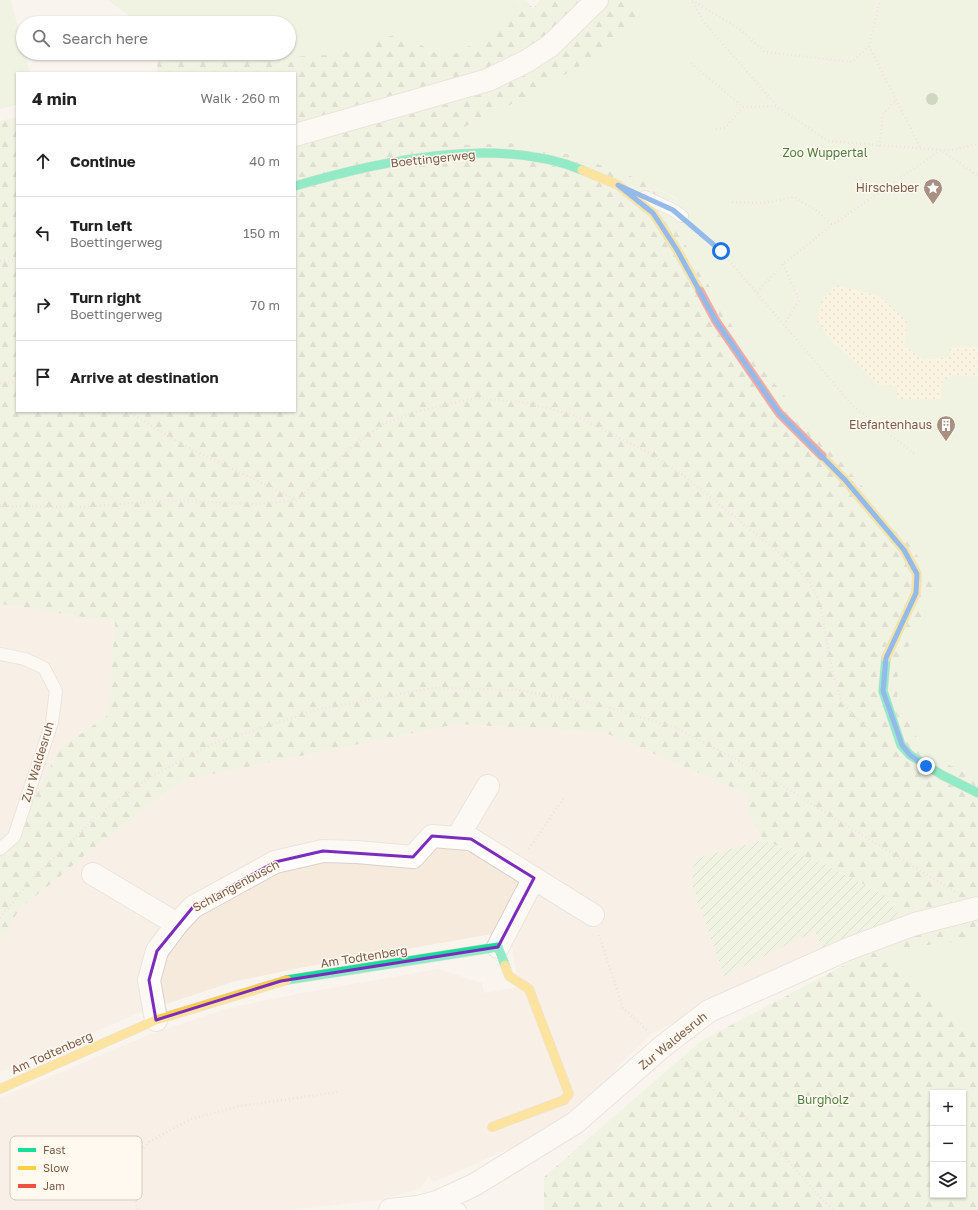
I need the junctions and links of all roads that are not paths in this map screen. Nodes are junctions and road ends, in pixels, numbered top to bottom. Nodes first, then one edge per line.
1 (597, 0) edge
2 (296, 135) edge
3 (618, 185) junction
4 (296, 186) edge
5 (682, 216) road end
6 (0, 654) edge
7 (488, 786) dead end
8 (978, 793) edge
9 (458, 838) junction
10 (0, 849) edge
11 (526, 873) junction
12 (93, 874) dead end
13 (978, 908) edge
14 (593, 915) road end
15 (177, 924) junction
16 (498, 947) junction
17 (156, 1020) junction
18 (0, 1089) edge
19 (492, 1127) dead end
20 (437, 1206) edge
21 (390, 1210) edge
22 (460, 1210) edge

1 - 2 street
3 - 4 street, Boettingerweg
3 - 5 lane
3 - 8 street, Boettingerweg
6 - 10 lane, Zur Waldesruh
7 - 9 street
9 - 11 street, Schlangenbusch
9 - 15 street, Schlangenbusch
11 - 14 street, Schlangenbusch
11 - 16 street
12 - 15 street
13 - 20 street, Zur Waldesruh
15 - 17 street, Schlangenbusch
16 - 17 street, Am Todtenberg
16 - 19 street
17 - 18 street, Am Todtenberg
20 - 21 street, Zur Waldesruh
20 - 22 lane

